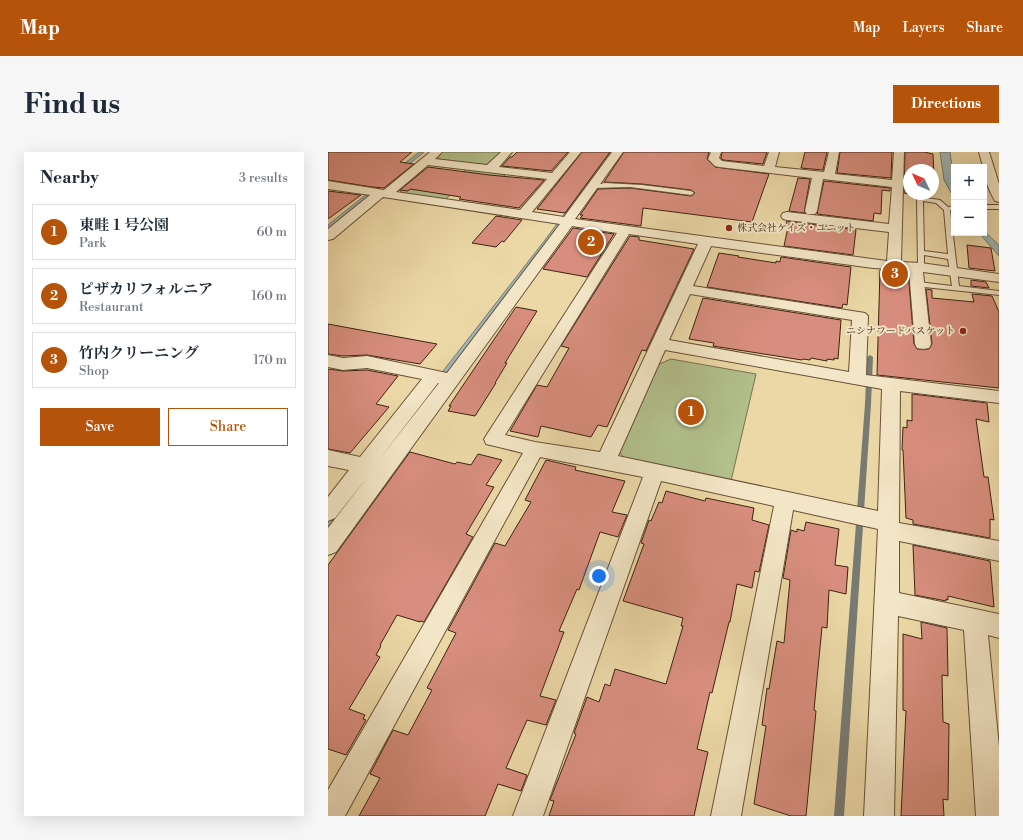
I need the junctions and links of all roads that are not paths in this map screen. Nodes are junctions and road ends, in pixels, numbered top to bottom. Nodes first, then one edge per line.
1 (437, 152) edge
2 (507, 152) edge
3 (576, 152) edge
4 (618, 152) edge
5 (716, 152) edge
6 (774, 152) edge
7 (834, 152) edge
8 (899, 152) edge
9 (984, 152) edge
10 (999, 154) edge
11 (426, 160) junction
12 (490, 169) junction
13 (768, 170) junction
14 (823, 176) junction
15 (555, 177) junction
16 (897, 184) junction
17 (328, 185) edge
18 (593, 186) junction
19 (377, 192) junction
20 (691, 193) dead end
21 (999, 200) edge
22 (987, 206) edge
23 (950, 208) edge
24 (811, 211) dead end
25 (523, 215) junction
26 (787, 216) dead end
27 (564, 220) junction
28 (895, 229) junction
29 (625, 230) junction
30 (328, 236) edge
31 (707, 240) junction
32 (952, 257) junction
33 (920, 262) junction
34 (894, 265) junction
35 (953, 271) junction
36 (999, 278) edge
37 (918, 284) junction
38 (956, 288) junction
39 (685, 289) junction
40 (999, 294) edge
41 (660, 344) junction
42 (923, 344) dead end
43 (328, 360) edge
44 (442, 378) junction
45 (872, 382) junction
46 (998, 403) edge
47 (535, 449) junction
48 (328, 458) edge
49 (606, 461) junction
50 (373, 468) junction
51 (654, 473) junction
52 (785, 500) junction
53 (335, 513) edge
54 (888, 526) junction
55 (328, 545) edge
56 (999, 551) edge
57 (887, 602) junction
58 (987, 624) edge
59 (329, 816) edge
60 (528, 816) edge
61 (726, 816) edge
62 (878, 816) edge
63 (991, 816) edge

1 - 11 street
2 - 12 street
3 - 15 street
4 - 18 street
5 - 13 street
6 - 13 street
7 - 14 street
8 - 16 street
9 - 10 street
9 - 21 street
11 - 12 street
11 - 19 street
12 - 15 street
13 - 14 street
14 - 16 street
14 - 24 street
15 - 25 street
16 - 28 street
17 - 19 street
18 - 20 lane
18 - 27 street
19 - 25 street
19 - 30 street
21 - 22 lane
23 - 32 lane
23 - 33 lane
25 - 27 street
26 - 28 street
27 - 29 street
27 - 44 street
28 - 34 street
29 - 31 street
29 - 47 street
31 - 34 street
31 - 39 street
32 - 33 lane
32 - 35 lane
33 - 34 street
33 - 35 street
33 - 37 street
35 - 36 street
35 - 38 lane
37 - 38 lane
37 - 42 street
38 - 40 lane
39 - 41 street
39 - 45 street
41 - 45 street
41 - 49 street
43 - 44 street
44 - 50 street
45 - 46 street
45 - 54 street
47 - 49 street
47 - 59 street
48 - 50 street
49 - 51 street
50 - 53 street
51 - 52 street
51 - 60 street
52 - 54 street
52 - 61 street
53 - 55 street
54 - 56 street
54 - 57 street
57 - 58 street
57 - 62 street
58 - 63 street

